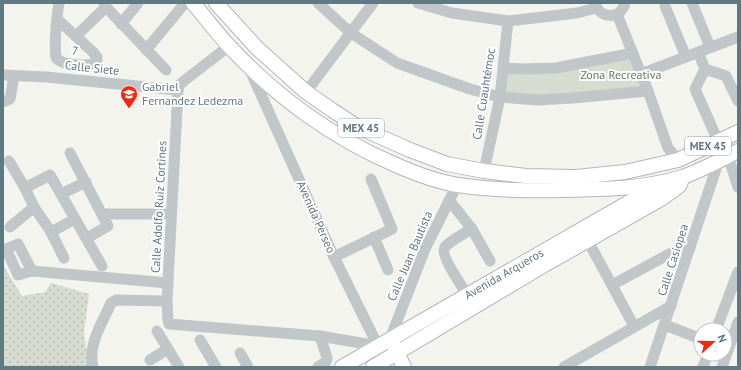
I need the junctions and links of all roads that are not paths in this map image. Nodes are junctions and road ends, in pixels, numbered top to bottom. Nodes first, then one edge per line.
1 (59, 3) edge
2 (138, 3) edge
3 (185, 3) edge
4 (193, 3) edge
5 (216, 3) edge
6 (318, 3) edge
7 (373, 3) edge
8 (418, 3) edge
9 (624, 3) edge
10 (692, 3) edge
11 (105, 5) edge
12 (595, 5) edge
13 (665, 6) dead end
14 (617, 14) junction
15 (57, 19) junction
16 (508, 21) junction
17 (121, 24) junction
18 (351, 33) junction
19 (76, 36) junction
20 (738, 36) edge
21 (229, 46) junction
22 (710, 47) junction
23 (146, 50) junction
24 (698, 52) junction
25 (632, 53) junction
26 (686, 57) junction
27 (248, 64) junction
28 (504, 68) junction
29 (705, 68) junction
30 (166, 70) dead end
31 (641, 74) junction
32 (3, 75) edge
33 (14, 76) junction
34 (178, 90) junction
35 (648, 91) junction
36 (306, 92) junction
37 (500, 97) junction
38 (738, 100) edge
39 (3, 102) edge
40 (738, 132) edge
41 (718, 142) junction
42 (668, 148) junction
43 (70, 153) dead end
44 (728, 156) edge
45 (678, 160) junction
46 (9, 161) dead end
47 (662, 163) junction
48 (484, 171) junction
49 (682, 177) junction
50 (370, 178) dead end
51 (666, 181) junction
52 (86, 182) junction
53 (457, 185) junction
54 (738, 186) edge
55 (25, 188) junction
56 (61, 194) junction
57 (448, 200) junction
58 (34, 207) junction
59 (102, 214) junction
60 (171, 214) junction
61 (75, 219) junction
62 (10, 227) dead end
63 (472, 229) junction
64 (51, 232) junction
65 (374, 237) junction
66 (87, 238) junction
67 (588, 241) junction
68 (690, 248) junction
69 (334, 257) junction
70 (64, 258) dead end
71 (490, 261) dead end
72 (102, 266) dead end
73 (388, 270) dead end
74 (32, 271) dead end
75 (738, 272) edge
76 (168, 283) junction
77 (612, 285) junction
78 (467, 295) junction
79 (167, 301) junction
80 (671, 306) junction
81 (719, 322) edge
82 (738, 322) edge
83 (665, 325) junction
84 (634, 326) junction
85 (156, 331) dead end
86 (320, 336) junction
87 (693, 336) edge
88 (200, 340) dead end
89 (384, 342) junction
90 (168, 349) junction
91 (240, 353) dead end
92 (150, 360) dead end
93 (390, 360) edge
94 (93, 367) edge
95 (179, 367) edge
96 (216, 367) edge
97 (248, 367) edge
98 (318, 367) edge
99 (342, 367) edge
100 (373, 367) edge
101 (404, 367) edge
102 (564, 367) edge
103 (650, 367) edge
104 (722, 367) edge

1 - 15 street, 7
2 - 17 street
3 - 23 street
4 - 21 main road, MEX 45
5 - 36 main road, MEX 45
6 - 18 street
7 - 18 street
8 - 16 street
9 - 14 street
10 - 22 street
11 - 17 street, 7
11 - 19 street, 7
12 - 14 street
12 - 16 street
13 - 26 street
14 - 25 street
15 - 19 street, 7
15 - 19 street, 7
16 - 28 street, Calle Cuauhtémoc
17 - 23 street, 7
18 - 36 street
18 - 37 street
20 - 22 street
21 - 27 main road, MEX 45
21 - 34 street
22 - 24 street
23 - 30 street, 7
24 - 26 street
24 - 29 street
25 - 28 street
25 - 31 street
26 - 31 street
27 - 53 main road, MEX 45
27 - 69 street, Avenida Perseo
28 - 37 street, Calle Cuauhtémoc
29 - 38 street
29 - 41 street
31 - 35 street
32 - 33 street, Calle Siete
33 - 34 street, Calle Siete
33 - 39 street
34 - 60 street, Calle Adolfo Ruiz Cortines
35 - 37 street
35 - 42 street
36 - 48 main road, MEX 45
37 - 48 street, Calle Cuauhtémoc
40 - 41 main road, MEX 45
41 - 45 main road, MEX 45
42 - 45 street
42 - 47 street
43 - 52 street
44 - 49 main road, MEX 45
44 - 54 street
44 - 68 street, Calle Casiopea
45 - 47 main road, MEX 45
45 - 49 main road
46 - 55 street
47 - 48 main road, MEX 45
47 - 51 main road
49 - 51 main road, MEX 45
49 - 67 main road, Avenida Arqueros
50 - 65 street
51 - 53 main road, MEX 45
51 - 78 main road, Avenida Arqueros
52 - 56 street
52 - 59 street
53 - 57 street, Calle Juan Bautista
55 - 56 street
55 - 58 street
56 - 61 street
57 - 63 street
57 - 89 street, Calle Juan Bautista
58 - 62 street
58 - 64 street
59 - 60 street
59 - 66 street
60 - 76 street, Calle Adolfo Ruiz Cortines
61 - 64 street
61 - 66 street
63 - 71 street
63 - 78 street
64 - 70 street
65 - 69 street
65 - 73 street
66 - 72 street
67 - 77 street
67 - 93 main road, Avenida Arqueros
68 - 77 street
68 - 80 street, Calle Casiopea
69 - 89 street, Avenida Perseo
74 - 76 street
75 - 81 street
76 - 79 street, Calle Adolfo Ruiz Cortines
77 - 84 street
78 - 89 main road, Avenida Arqueros
79 - 86 street, Calle Adolfo Ruiz Cortines
79 - 94 street
80 - 83 street, Calle Casiopea
80 - 84 street
82 - 104 street
83 - 87 street
83 - 103 street, Calle Casiopea
84 - 102 street
85 - 90 street
86 - 89 street
86 - 98 street
88 - 96 street
89 - 93 main road, Avenida Perseo
89 - 99 main road, Avenida Arqueros
90 - 92 street
90 - 95 street
91 - 97 street
93 - 100 main road, Avenida Arqueros
93 - 101 main road, Avenida Perseo

